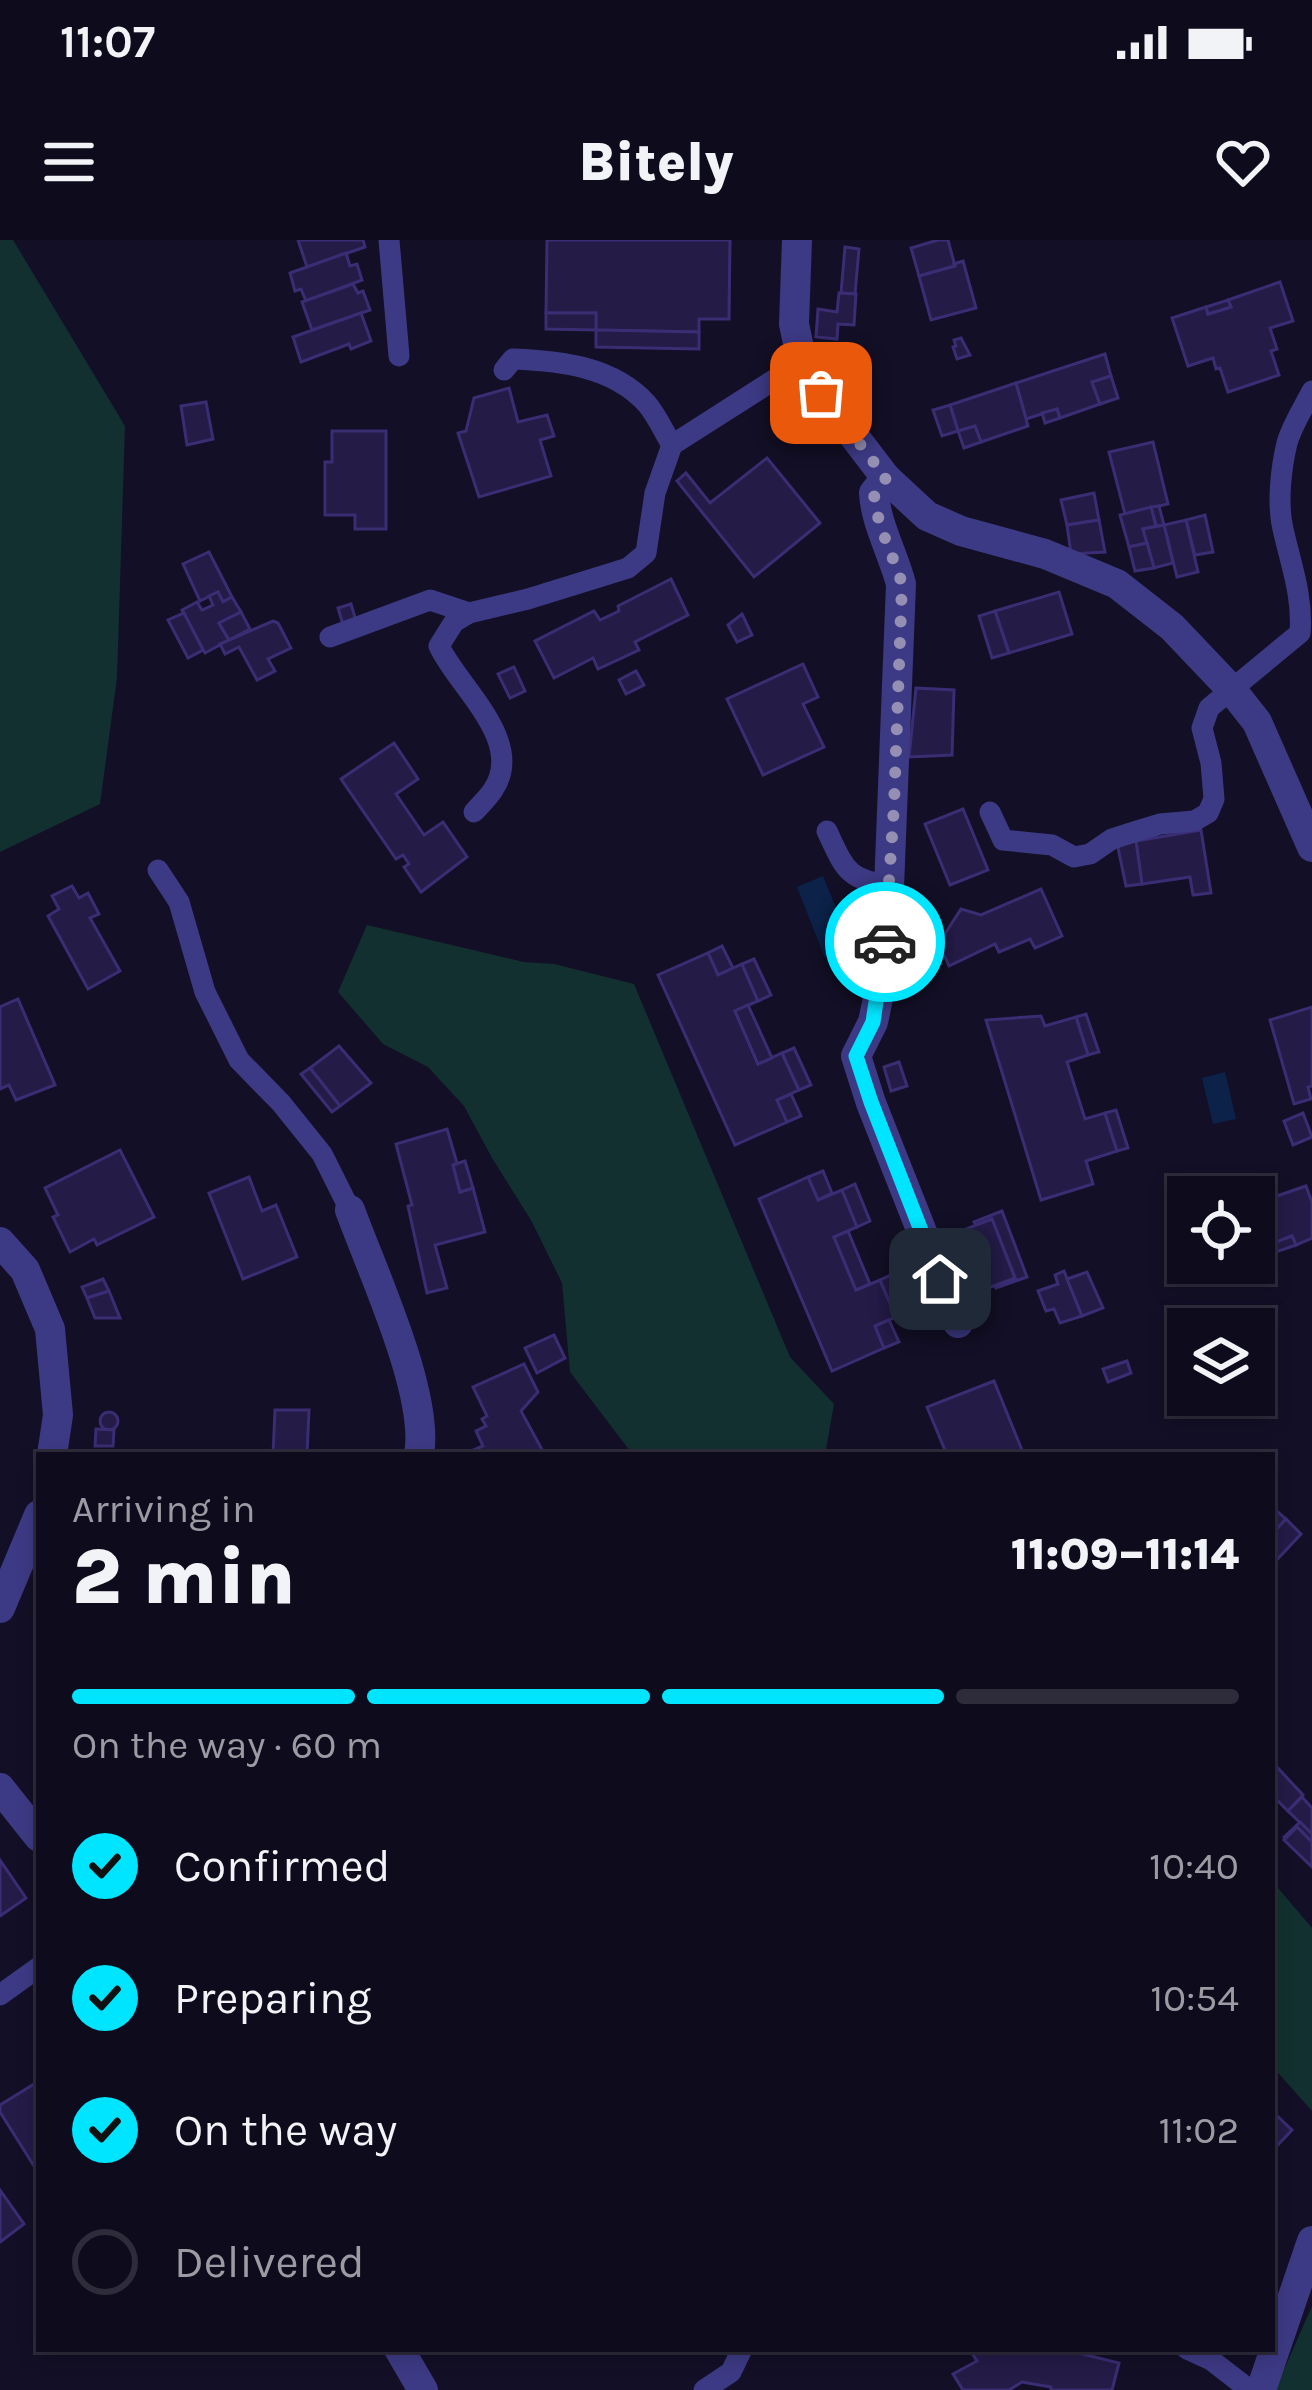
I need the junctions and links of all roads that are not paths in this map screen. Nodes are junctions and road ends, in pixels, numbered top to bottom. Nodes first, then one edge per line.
1 (389, 240) edge
2 (797, 240) edge
3 (399, 356) dead end
4 (802, 362) junction
5 (504, 370) dead end
6 (1312, 391) edge
7 (672, 446) junction
8 (886, 478) junction
9 (469, 613) junction
10 (330, 637) dead end
11 (1231, 689) junction
12 (474, 812) dead end
13 (990, 812) dead end
14 (827, 831) dead end
15 (1312, 848) edge
16 (158, 870) dead end
17 (890, 885) junction
18 (350, 1210) joint
19 (0, 1242) edge
20 (958, 1323) dead end
21 (52, 1452) edge
22 (419, 1452) edge
23 (36, 1522) edge
24 (0, 1608) edge
25 (0, 1788) edge
26 (36, 1834) edge
27 (36, 1969) edge
28 (0, 1995) edge
29 (1312, 2242) edge
30 (1275, 2349) edge
31 (401, 2352) edge
32 (741, 2352) edge
33 (1194, 2352) edge
34 (1274, 2352) edge
35 (423, 2390) edge
36 (704, 2390) edge
37 (1250, 2390) edge
38 (1261, 2390) edge

1 - 3 lane
2 - 4 street
4 - 7 lane
4 - 8 street
5 - 7 lane
6 - 11 lane
7 - 9 lane
8 - 11 street
8 - 17 street
9 - 10 lane
9 - 12 lane
11 - 13 lane
11 - 15 street
14 - 17 lane
16 - 18 lane
17 - 20 street
18 - 22 street
19 - 21 street
23 - 24 street
25 - 26 street
27 - 28 lane
29 - 30 street
31 - 35 street
32 - 36 lane
33 - 37 lane
34 - 38 street

